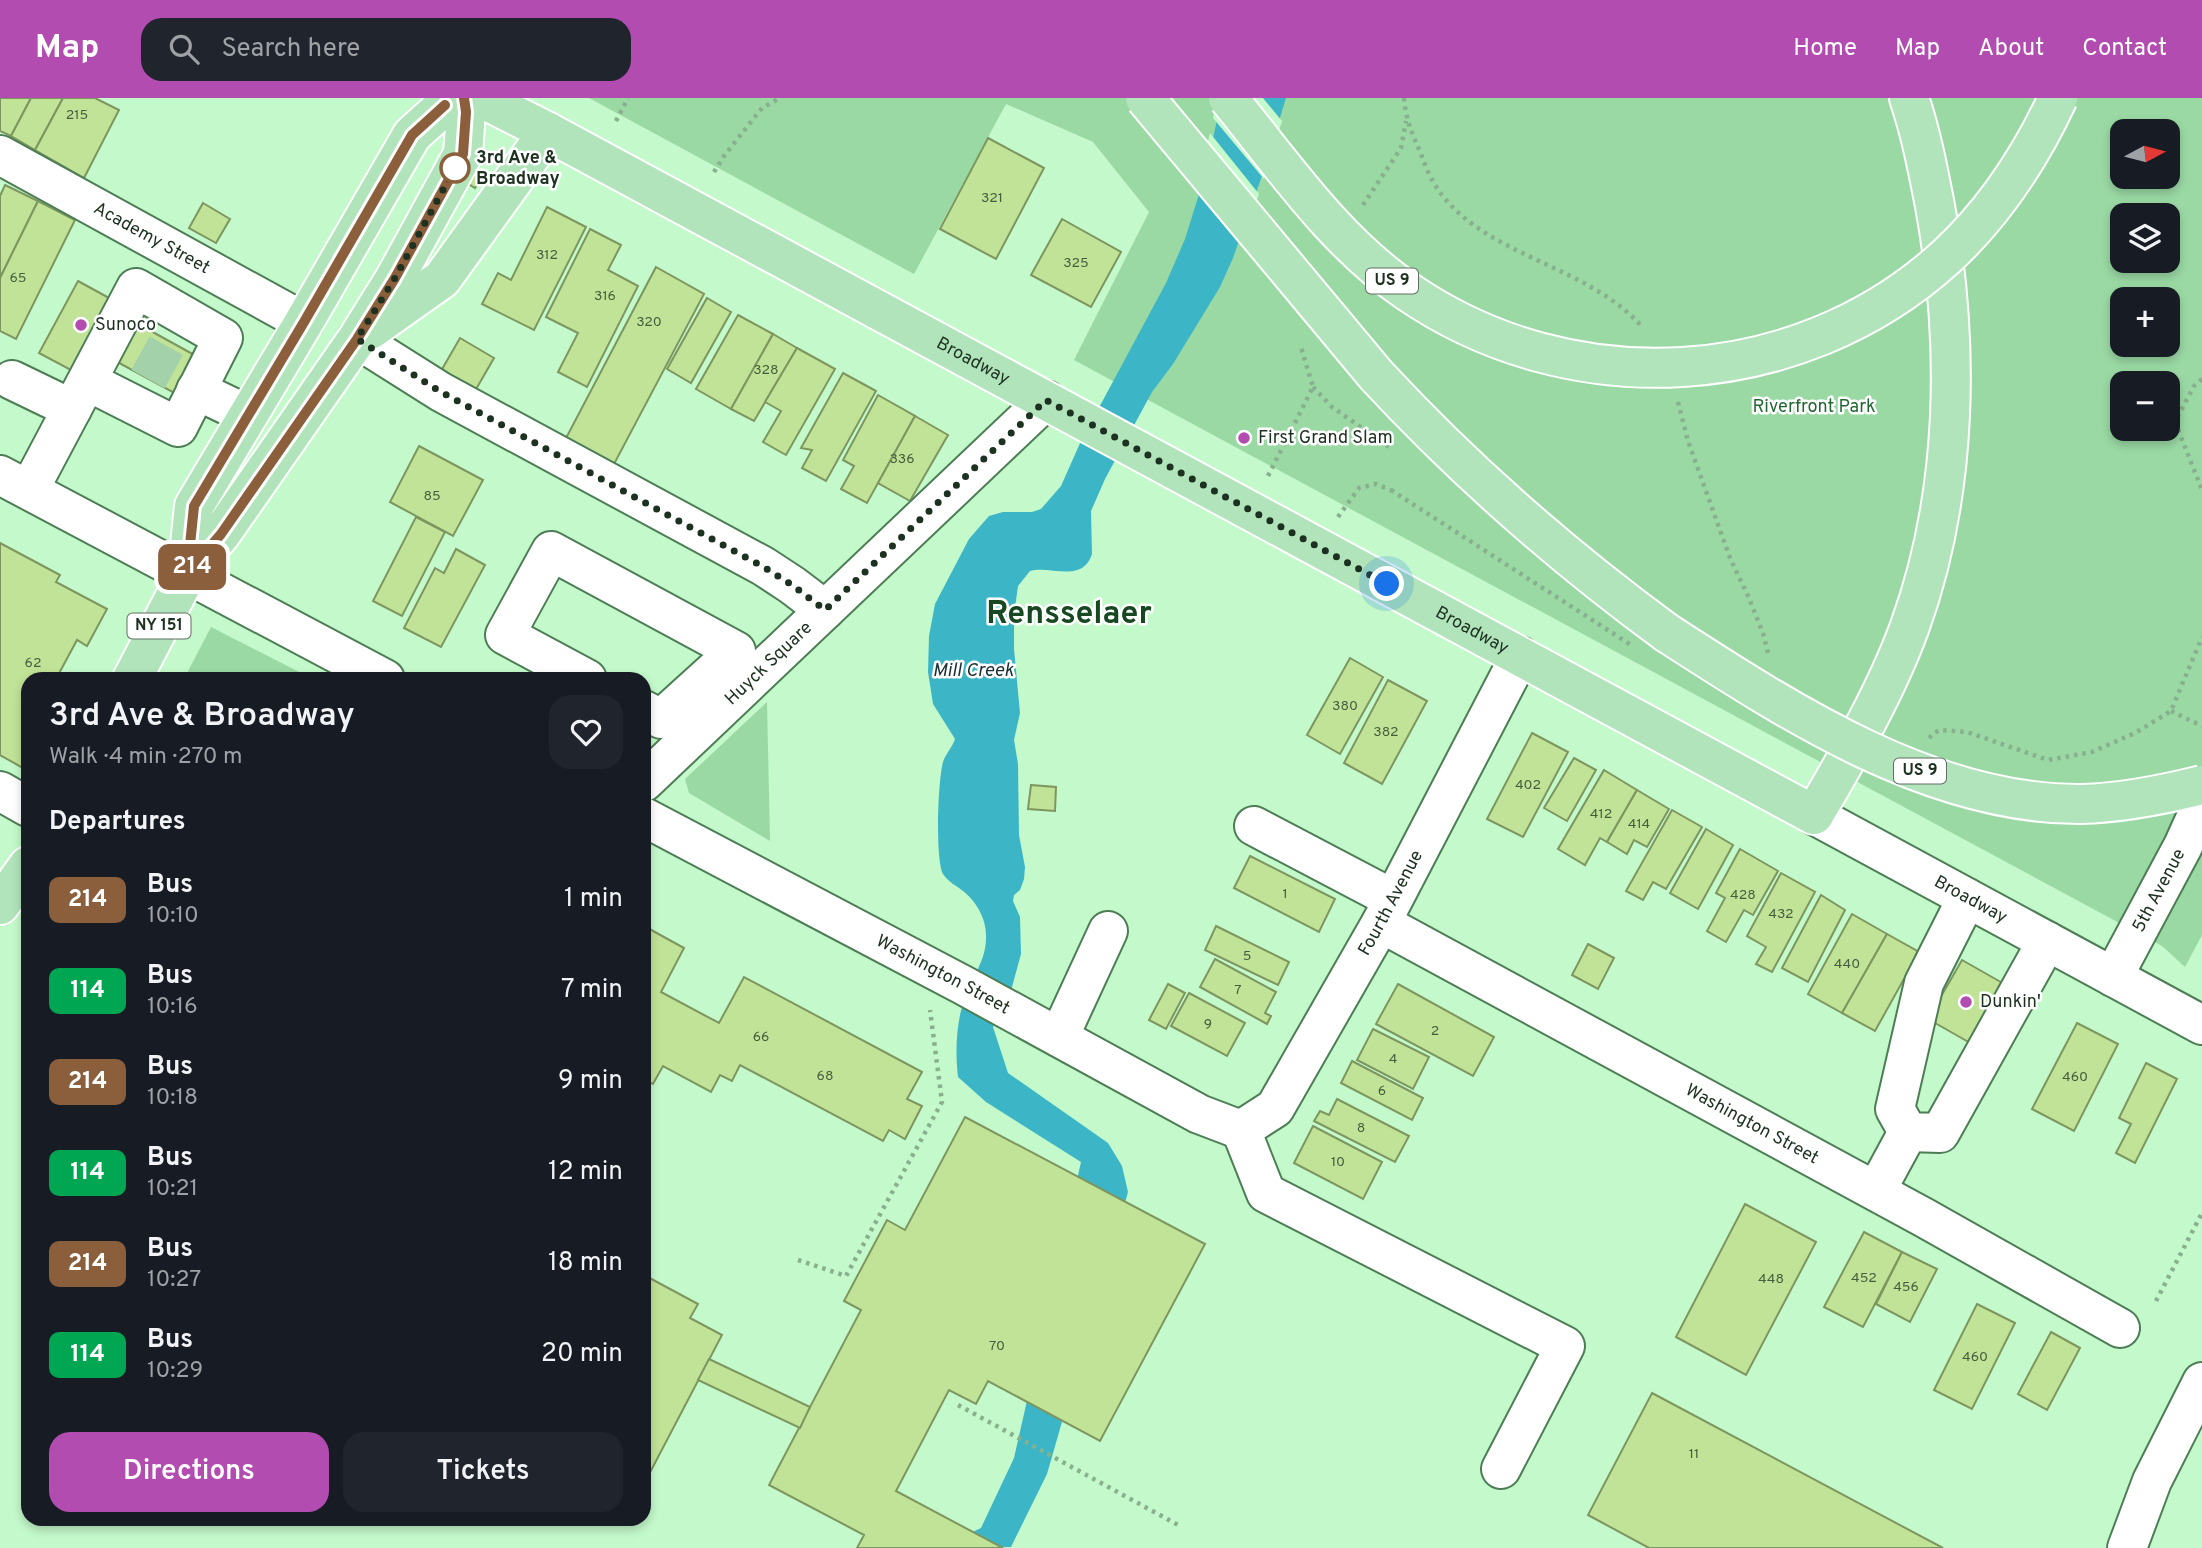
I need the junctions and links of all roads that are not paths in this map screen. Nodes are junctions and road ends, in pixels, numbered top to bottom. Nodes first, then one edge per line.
1 (453, 98) edge
2 (464, 98) edge
3 (481, 98) edge
4 (1145, 98) edge
5 (1228, 98) edge
6 (1909, 98) edge
7 (2058, 98) edge
8 (548, 132) junction
9 (0, 155) edge
10 (186, 257) junction
11 (171, 319) junction
12 (304, 322) junction
13 (357, 339) junction
14 (12, 380) dead end
15 (196, 390) junction
16 (79, 395) junction
17 (1050, 402) junction
18 (248, 415) junction
19 (15, 482) edge
20 (187, 574) junction
21 (825, 610) junction
22 (1520, 656) junction
23 (136, 672) edge
24 (371, 672) edge
25 (574, 672) edge
26 (710, 696) junction
27 (651, 714) edge
28 (651, 773) edge
29 (2202, 785) edge
30 (0, 792) edge
31 (21, 803) edge
32 (2202, 804) edge
33 (1814, 815) junction
34 (651, 821) edge
35 (1254, 826) dead end
36 (21, 876) edge
37 (1967, 898) junction
38 (0, 905) edge
39 (1387, 911) junction
40 (1108, 931) dead end
41 (2047, 941) junction
42 (2113, 977) junction
43 (2202, 1025) edge
44 (1059, 1037) junction
45 (1241, 1130) junction
46 (1908, 1132) junction
47 (1876, 1191) junction
48 (2120, 1328) dead end
49 (2202, 1382) edge
50 (1502, 1469) dead end
51 (2127, 1548) edge

1 - 12 main road, NY 151
2 - 13 main road, NY 151
3 - 8 main road, Broadway
4 - 29 main road, US 9, bridge
5 - 7 main road, US 9, bridge
6 - 33 main road
8 - 13 main road
8 - 17 main road, Broadway
9 - 10 street, Academy Street
10 - 11 street
10 - 12 street, Academy Street
11 - 15 street
11 - 16 street
12 - 18 main road, NY 151
13 - 20 main road, NY 151
13 - 21 street
14 - 16 street
15 - 16 street
15 - 18 street
16 - 19 street
17 - 21 street, Huyck Square
17 - 22 main road, Broadway
18 - 20 main road, NY 151
19 - 20 street
20 - 23 main road, NY 151
20 - 24 street
21 - 26 street, Huyck Square
22 - 33 main road, Broadway
22 - 39 street, Fourth Avenue
25 - 26 street
26 - 27 street
26 - 28 street, Huyck Square
30 - 31 street
32 - 42 street, 5th Avenue
33 - 37 street, Broadway
34 - 44 street, Washington Street
35 - 39 street, Washington Street
36 - 38 main road
37 - 41 street, Broadway
37 - 46 street
39 - 45 street, Fourth Avenue
39 - 47 street, Washington Street
40 - 44 street
41 - 42 street, Broadway
41 - 46 street
42 - 43 street, Broadway
44 - 45 street, Washington Street
45 - 50 street
46 - 47 street
47 - 48 street, Washington Street
49 - 51 street

